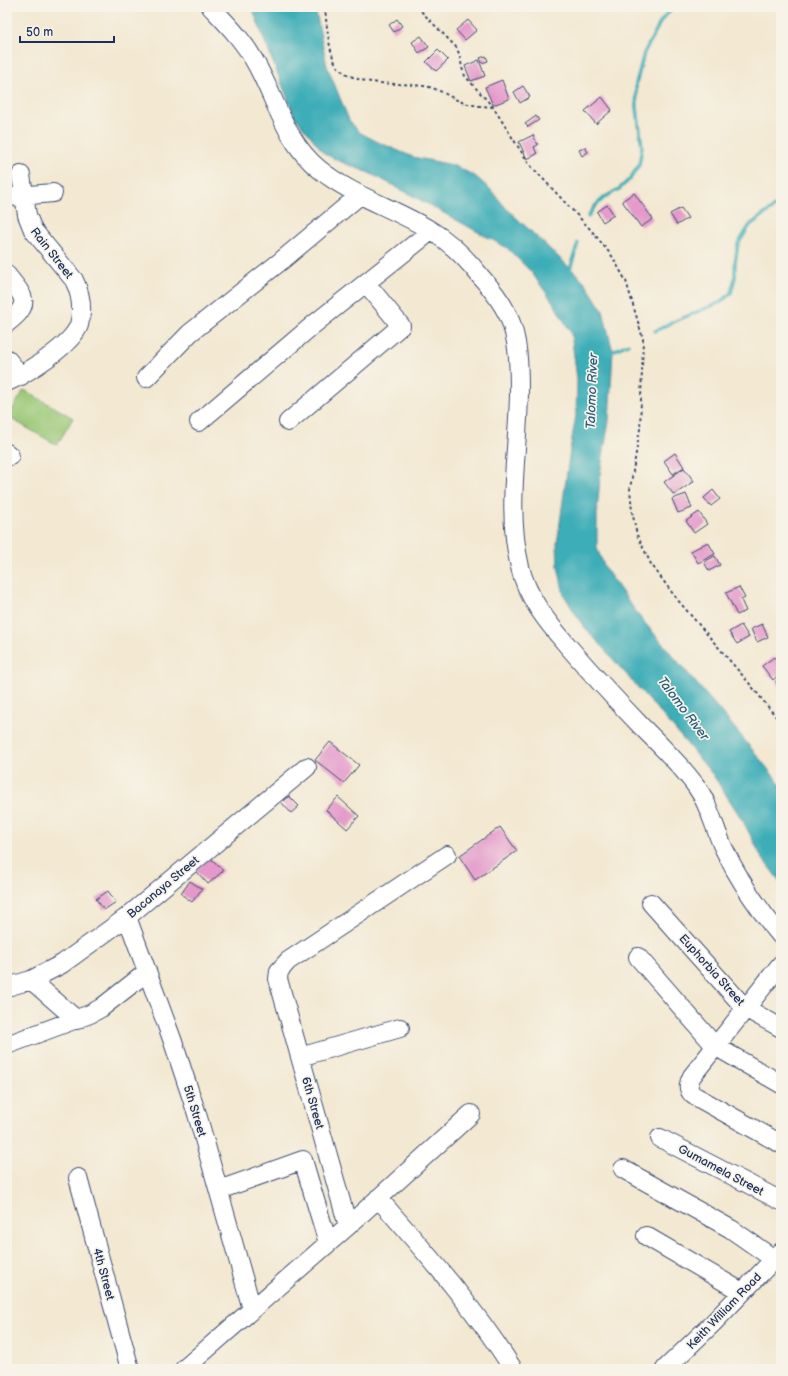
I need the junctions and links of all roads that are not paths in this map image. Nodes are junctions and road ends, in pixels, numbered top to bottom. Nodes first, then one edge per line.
1 (211, 7) edge
2 (22, 175) dead end
3 (54, 193) dead end
4 (360, 195) junction
5 (16, 196) edge
6 (431, 231) junction
7 (7, 275) edge
8 (366, 283) junction
9 (7, 324) edge
10 (7, 359) edge
11 (146, 378) dead end
12 (14, 379) edge
13 (199, 422) dead end
14 (288, 422) dead end
15 (307, 767) dead end
16 (447, 855) dead end
17 (651, 903) dead end
18 (127, 917) junction
19 (781, 936) edge
20 (638, 957) dead end
21 (781, 964) edge
22 (147, 972) junction
23 (32, 980) junction
24 (9, 984) edge
25 (745, 1008) junction
26 (77, 1020) junction
27 (400, 1028) dead end
28 (781, 1028) edge
29 (7, 1045) edge
30 (715, 1046) junction
31 (300, 1057) junction
32 (781, 1084) edge
33 (471, 1114) dead end
34 (660, 1138) dead end
35 (781, 1144) edge
36 (623, 1168) dead end
37 (78, 1178) dead end
38 (219, 1190) junction
39 (378, 1198) junction
40 (781, 1201) edge
41 (348, 1226) junction
42 (646, 1236) dead end
43 (328, 1244) junction
44 (778, 1256) edge
45 (742, 1292) junction
46 (252, 1309) junction
47 (130, 1369) edge
48 (184, 1369) edge
49 (513, 1369) edge
50 (665, 1369) edge

1 - 4 street
2 - 5 street, Rain Street
3 - 5 street
4 - 6 street
4 - 11 street
5 - 12 street, Rain Street
6 - 8 street
6 - 19 street
7 - 9 street
8 - 13 street
8 - 14 street
10 - 12 street
15 - 18 street, Bacanaya Street
16 - 31 street, 6th Street
17 - 25 street, Euphorbia Street
18 - 22 street, 5th Street
18 - 23 street, Bacanaya Street
20 - 30 street
21 - 25 street
22 - 26 street
22 - 38 street, 5th Street
23 - 24 street, Bacanaya Street
23 - 26 street
25 - 28 street, Euphorbia Street
25 - 30 street
26 - 29 street
27 - 31 street
30 - 32 street
30 - 35 street
31 - 41 street, 6th Street
33 - 39 street
34 - 40 street, Gumamela Street
36 - 44 street
37 - 47 street, 4th Street
38 - 43 street
38 - 46 street, 5th Street
39 - 41 street
39 - 49 street
41 - 43 street
42 - 45 street
43 - 46 street
44 - 45 street, Keith William Road
45 - 50 street, Keith William Road
46 - 48 street

